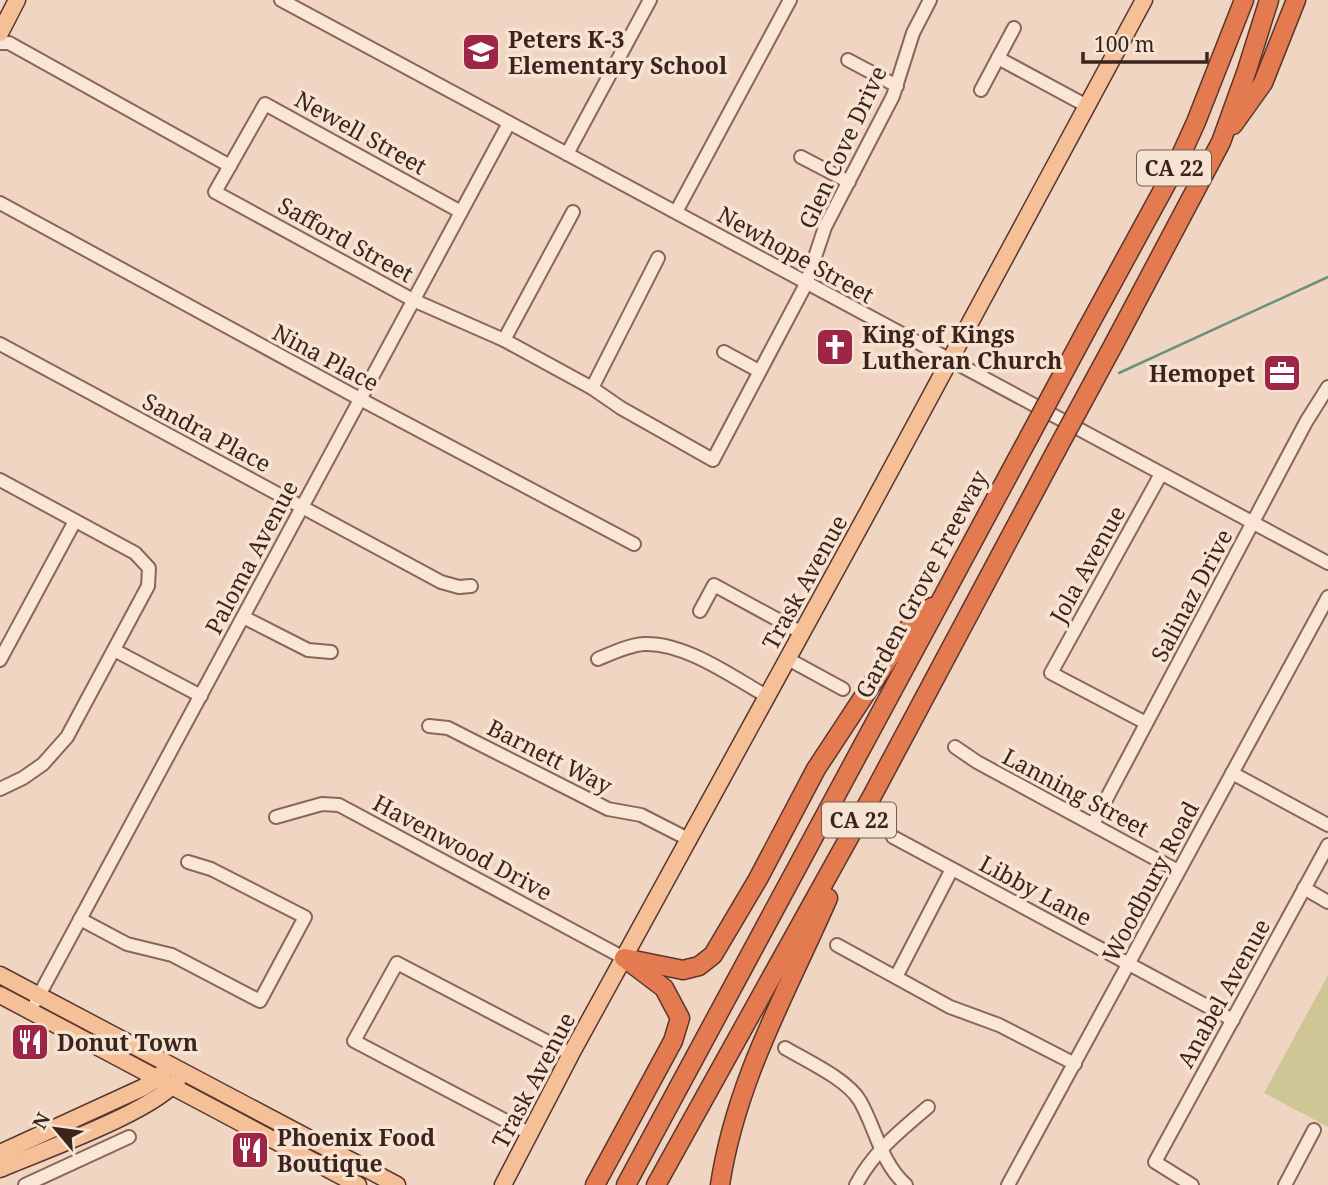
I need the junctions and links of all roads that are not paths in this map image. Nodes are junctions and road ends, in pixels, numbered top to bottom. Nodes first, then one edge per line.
1 (18, 0) edge
2 (281, 0) edge
3 (650, 0) edge
4 (790, 0) edge
5 (930, 0) edge
6 (1144, 0) edge
7 (1244, 0) edge
8 (1269, 0) edge
9 (1296, 0) edge
10 (1014, 28) dead end
11 (0, 33) edge
12 (0, 43) edge
13 (998, 58) junction
14 (848, 60) dead end
15 (897, 86) junction
16 (981, 90) dead end
17 (1087, 106) junction
18 (509, 123) junction
19 (1222, 142) junction
20 (567, 154) junction
21 (801, 157) dead end
22 (230, 166) junction
23 (849, 182) junction
24 (0, 204) edge
25 (461, 212) junction
26 (573, 212) dead end
27 (676, 212) junction
28 (658, 258) dead end
29 (806, 284) junction
30 (414, 300) junction
31 (504, 340) junction
32 (0, 344) edge
33 (724, 352) dead end
34 (950, 360) junction
35 (760, 371) junction
36 (1328, 387) edge
37 (592, 388) junction
38 (360, 399) junction
39 (713, 460) joint
40 (1161, 474) junction
41 (0, 480) edge
42 (302, 507) junction
43 (75, 521) junction
44 (1253, 523) junction
45 (634, 544) dead end
46 (1328, 563) edge
47 (471, 586) dead end
48 (1328, 597) edge
49 (938, 603) junction
50 (700, 611) dead end
51 (243, 617) junction
52 (802, 633) junction
53 (114, 650) junction
54 (331, 652) dead end
55 (598, 659) dead end
56 (788, 659) junction
57 (0, 660) edge
58 (843, 689) dead end
59 (201, 696) junction
60 (768, 697) junction
61 (1146, 723) junction
62 (429, 726) dead end
63 (955, 747) dead end
64 (1232, 773) junction
65 (0, 789) edge
66 (871, 798) junction
67 (276, 817) dead end
68 (1093, 824) junction
69 (1328, 825) edge
70 (893, 837) dead end
71 (690, 840) junction
72 (1328, 845) edge
73 (188, 862) dead end
74 (952, 869) junction
75 (1178, 871) junction
76 (1304, 888) junction
77 (1328, 902) edge
78 (80, 919) junction
79 (837, 945) dead end
80 (624, 958) junction
81 (1129, 964) junction
82 (0, 975) edge
83 (896, 977) junction
84 (0, 995) edge
85 (39, 996) junction
86 (31, 1011) junction
87 (1233, 1020) junction
88 (785, 1048) dead end
89 (571, 1054) junction
90 (1075, 1064) junction
91 (177, 1068) junction
92 (158, 1078) junction
93 (173, 1086) junction
94 (928, 1107) dead end
95 (106, 1123) junction
96 (1314, 1130) dead end
97 (531, 1134) junction
98 (129, 1136) dead end
99 (117, 1142) junction
100 (881, 1148) junction
101 (2, 1160) edge
102 (25, 1185) edge
103 (358, 1185) edge
104 (397, 1185) edge
105 (503, 1185) edge
106 (595, 1185) edge
107 (626, 1185) edge
108 (656, 1185) edge
109 (720, 1185) edge
110 (856, 1185) edge
111 (906, 1185) edge
112 (1009, 1185) edge
113 (1192, 1185) edge
114 (1285, 1185) edge

1 - 11 main road
2 - 18 street, Newhope Street
3 - 20 street
4 - 27 street
5 - 15 street, Glen Cove Drive
6 - 17 main road, Trask Avenue
7 - 49 highway, Garden Grove Freeway / CA 22, bridge
8 - 19 highway, CA 22
9 - 19 highway
10 - 13 street
12 - 22 street
13 - 16 street
13 - 17 street
14 - 15 street
15 - 23 street, Glen Cove Drive
17 - 34 main road, Trask Avenue
18 - 20 street, Newhope Street
18 - 25 street, Paloma Avenue
19 - 66 highway, CA 22, bridge
20 - 27 street, Newhope Street
21 - 23 street
22 - 25 street, Newell Street
22 - 30 street, Safford Street
23 - 29 street, Glen Cove Drive
24 - 38 street, Nina Place
25 - 30 street, Paloma Avenue
26 - 31 street
27 - 29 street, Newhope Street
28 - 37 street
29 - 34 street, Newhope Street
29 - 35 street, Glen Cove Drive
30 - 31 street, Safford Street
30 - 38 street, Paloma Avenue
31 - 37 street, Safford Street
32 - 42 street, Sandra Place
33 - 35 street
34 - 40 street, Newhope Street
34 - 52 main road, Trask Avenue
35 - 39 street, Glen Cove Drive
36 - 44 street, Salinaz Drive
37 - 39 street, Safford Street
38 - 42 street, Paloma Avenue
38 - 45 street, Nina Place
40 - 44 street, Newhope Street
40 - 61 street, Jola Avenue
41 - 43 street
42 - 47 street, Sandra Place
42 - 51 street, Paloma Avenue
43 - 53 street
43 - 57 street
44 - 46 street, Newhope Street
44 - 61 street, Salinaz Drive
48 - 64 street, Woodbury Road
49 - 80 highway
49 - 107 highway, Garden Grove Freeway / CA 22
50 - 52 street
51 - 54 street
51 - 59 street, Paloma Avenue
52 - 56 main road, Trask Avenue
53 - 59 street
53 - 65 street
55 - 60 street
56 - 58 street
56 - 60 main road, Trask Avenue
59 - 78 street, Paloma Avenue
60 - 71 main road, Trask Avenue
61 - 68 street, Salinaz Drive
62 - 71 street, Barnett Way
63 - 68 street, Lanning Street
64 - 69 street
64 - 75 street, Woodbury Road
66 - 108 highway, CA 22
66 - 109 highway
67 - 80 street, Havenwood Drive
68 - 75 street, Lanning Street
70 - 74 street, Libby Lane
71 - 80 main road, Trask Avenue
72 - 76 street, Anabel Avenue
73 - 78 street
74 - 81 street, Libby Lane
74 - 83 street
75 - 81 street, Woodbury Road
76 - 77 street
76 - 87 street, Anabel Avenue
78 - 85 street, Paloma Avenue
79 - 83 street
80 - 89 main road, Trask Avenue
80 - 106 highway
81 - 87 street, Libby Lane
81 - 90 street, Woodbury Road
82 - 85 main road
83 - 90 street
84 - 86 main road
85 - 86 street, Paloma Avenue
85 - 91 main road
86 - 92 main road
87 - 113 street, Anabel Avenue
88 - 100 street
89 - 97 main road, Trask Avenue
89 - 97 street
90 - 112 street, Woodbury Road
91 - 92 main road
91 - 93 main road
91 - 104 main road
92 - 93 main road
92 - 101 main road
93 - 95 main road
93 - 103 main road
94 - 100 street
95 - 99 street
95 - 101 main road
96 - 114 street
97 - 105 main road, Trask Avenue
98 - 99 street
99 - 102 street
100 - 110 street
100 - 111 street

